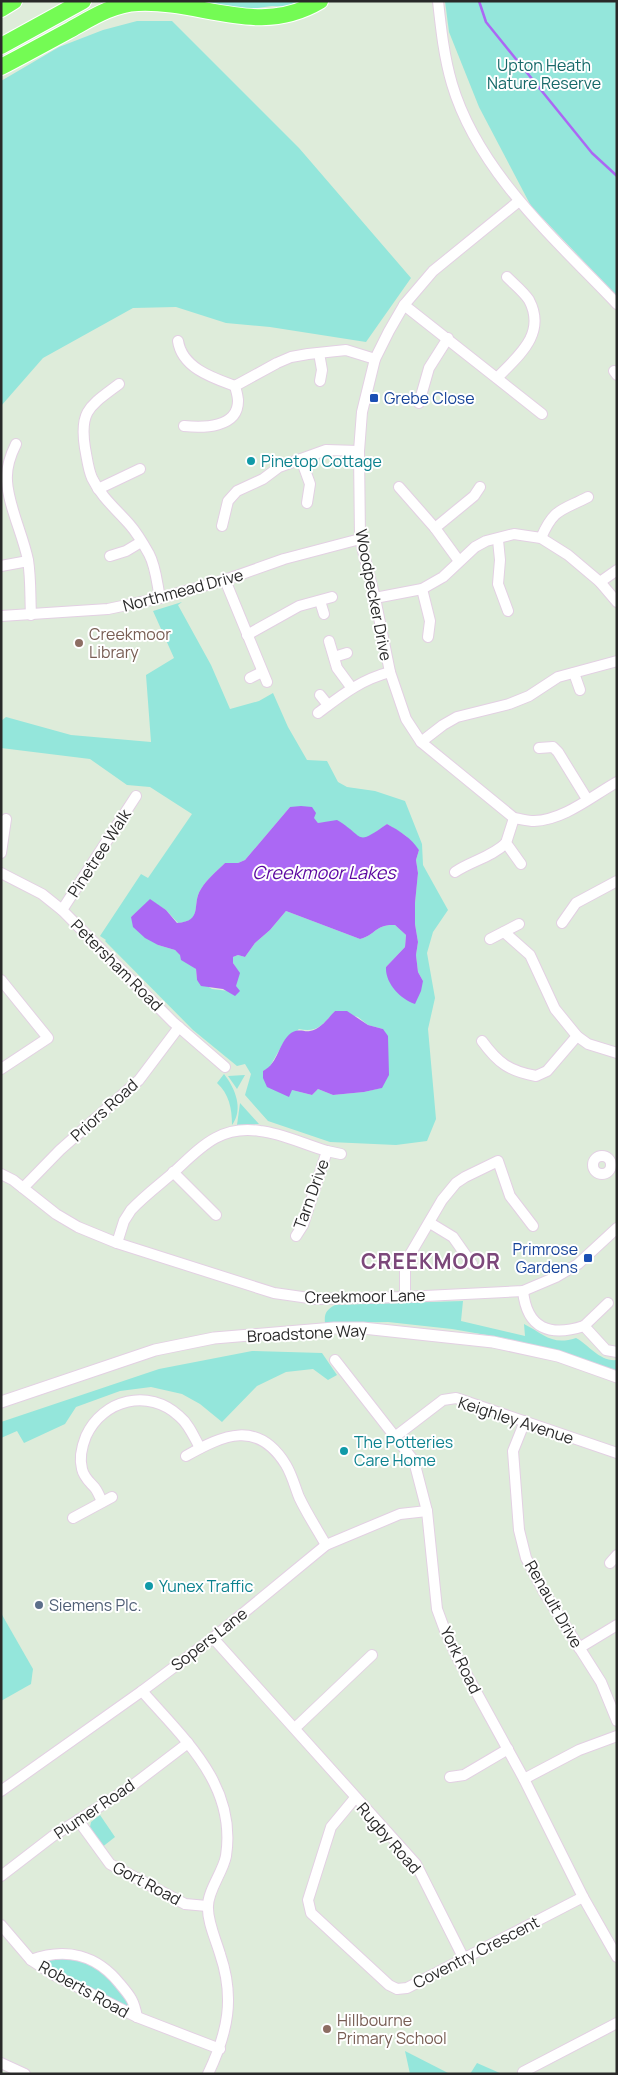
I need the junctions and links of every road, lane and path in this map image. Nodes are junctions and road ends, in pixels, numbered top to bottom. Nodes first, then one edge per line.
1 (14, 1) edge
2 (61, 1) edge
3 (83, 1) edge
4 (320, 1) edge
5 (438, 1) edge
6 (1, 9) edge
7 (1, 37) edge
8 (1, 46) edge
9 (1, 68) edge
10 (519, 201) junction
11 (507, 277) dead end
12 (617, 304) edge
13 (404, 305) junction
14 (448, 338) junction
15 (178, 341) dead end
16 (319, 353) junction
17 (376, 359) junction
18 (498, 378) junction
19 (320, 381) dead end
20 (119, 384) dead end
21 (235, 386) junction
22 (420, 403) dead end
23 (542, 414) dead end
24 (184, 426) dead end
25 (16, 444) dead end
26 (359, 451) junction
27 (301, 459) junction
28 (140, 469) dead end
29 (4, 483) edge
30 (399, 487) dead end
31 (480, 487) dead end
32 (98, 489) junction
33 (588, 497) dead end
34 (307, 503) dead end
35 (222, 526) dead end
36 (435, 528) junction
37 (540, 538) junction
38 (360, 539) junction
39 (498, 540) junction
40 (141, 542) junction
41 (110, 556) dead end
42 (28, 561) junction
43 (459, 561) junction
44 (1, 566) edge
45 (617, 570) edge
46 (225, 580) junction
47 (600, 582) junction
48 (422, 589) junction
49 (332, 597) dead end
50 (160, 598) junction
51 (376, 598) junction
52 (320, 601) junction
53 (617, 602) edge
54 (508, 611) dead end
55 (324, 614) dead end
56 (31, 615) junction
57 (1, 616) edge
58 (247, 635) junction
59 (428, 637) dead end
60 (329, 641) dead end
61 (347, 653) dead end
62 (334, 657) junction
63 (617, 661) edge
64 (262, 672) junction
65 (390, 672) junction
66 (574, 673) junction
67 (250, 678) dead end
68 (267, 682) dead end
69 (351, 687) junction
70 (580, 690) dead end
71 (320, 695) dead end
72 (328, 705) junction
73 (318, 713) dead end
74 (421, 742) junction
75 (540, 748) dead end
76 (617, 782) edge
77 (136, 796) dead end
78 (587, 799) junction
79 (514, 818) junction
80 (6, 819) dead end
81 (506, 843) junction
82 (1, 853) edge
83 (521, 864) dead end
84 (455, 872) dead end
85 (1, 873) edge
86 (617, 881) edge
87 (62, 910) junction
88 (562, 923) dead end
89 (519, 924) dead end
90 (504, 932) junction
91 (490, 939) dead end
92 (1, 980) edge
93 (179, 1028) junction
94 (577, 1036) junction
95 (482, 1041) dead end
96 (617, 1053) edge
97 (225, 1067) dead end
98 (1, 1069) edge
99 (327, 1151) junction
100 (341, 1154) dead end
101 (173, 1172) junction
102 (1, 1174) edge
103 (23, 1188) junction
104 (216, 1215) dead end
105 (430, 1223) junction
106 (534, 1226) dead end
107 (617, 1228) edge
108 (296, 1236) dead end
109 (117, 1243) junction
110 (472, 1264) dead end
111 (523, 1291) junction
112 (405, 1297) junction
113 (608, 1304) dead end
114 (584, 1326) junction
115 (617, 1352) edge
116 (335, 1360) dead end
117 (617, 1377) edge
118 (1, 1402) edge
119 (524, 1421) junction
120 (396, 1436) junction
121 (200, 1448) junction
122 (617, 1453) edge
123 (186, 1456) dead end
124 (112, 1497) dead end
125 (102, 1502) junction
126 (427, 1511) junction
127 (73, 1518) dead end
128 (326, 1545) junction
129 (617, 1555) edge
130 (610, 1563) dead end
131 (617, 1624) edge
132 (213, 1638) junction
133 (579, 1648) junction
134 (372, 1655) dead end
135 (142, 1691) junction
136 (617, 1721) edge
137 (295, 1728) junction
138 (617, 1736) edge
139 (188, 1743) junction
140 (508, 1749) junction
141 (450, 1777) dead end
142 (524, 1779) junction
143 (1, 1791) edge
144 (355, 1798) junction
145 (78, 1820) junction
146 (1, 1876) edge
147 (583, 1897) junction
148 (208, 1906) junction
149 (1, 1925) edge
150 (617, 1957) edge
151 (464, 1959) junction
152 (31, 1960) junction
153 (137, 2018) junction
154 (617, 2023) edge
155 (220, 2049) junction
156 (1, 2063) edge
157 (526, 2069) dead end
158 (25, 2074) edge
159 (208, 2074) edge

1 - 6 highway
2 - 7 highway
3 - 8 highway
4 - 9 highway
5 - 10 street
10 - 12 street
10 - 13 street, Woodpecker Drive
11 - 18 street
13 - 14 street
13 - 17 street, Woodpecker Drive
14 - 18 street
14 - 22 street
15 - 21 street
16 - 17 street
16 - 19 street
16 - 21 street
17 - 26 street, Woodpecker Drive
18 - 23 street
20 - 32 street
21 - 24 street
25 - 29 street
26 - 27 street
26 - 38 street, Woodpecker Drive
27 - 34 street
27 - 35 street
28 - 32 street
29 - 42 street
30 - 36 street
31 - 36 street
32 - 40 street
33 - 37 street
36 - 43 street
37 - 39 street
37 - 47 street
38 - 46 street, Northmead Drive
38 - 51 street, Woodpecker Drive
39 - 43 street
39 - 54 street
40 - 41 street
40 - 50 street
42 - 44 street
42 - 56 street
43 - 48 street
45 - 47 street
46 - 50 street, Northmead Drive
46 - 58 street
47 - 53 street
48 - 51 street
48 - 59 street
49 - 52 street
50 - 56 street, Northmead Drive
51 - 65 street, Woodpecker Drive
52 - 55 street
52 - 58 street
56 - 57 street, Northmead Drive
58 - 64 street
60 - 62 street
61 - 62 street
62 - 69 street
63 - 66 street
64 - 67 street
64 - 68 street
65 - 69 street
65 - 74 street, Woodpecker Drive
66 - 70 street
66 - 74 street
69 - 72 street
71 - 72 street
72 - 73 street
74 - 79 street, Woodpecker Drive
75 - 78 street
76 - 78 street
77 - 87 street, Pinetree Walk
78 - 79 street
79 - 81 street
80 - 82 street
81 - 83 street
81 - 84 street
85 - 87 street, Petersham Road
86 - 88 street
87 - 93 street, Petersham Road
89 - 90 street
90 - 91 street
90 - 94 street
92 - 98 street
93 - 97 street, Petersham Road
93 - 103 street, Priors Road
94 - 95 street
94 - 96 street
99 - 100 street, Tarn Drive
99 - 101 street, Tarn Drive
99 - 108 street, Tarn Drive
101 - 104 street
101 - 109 street, Tarn Drive
102 - 103 street, Creekmoor Lane
103 - 109 street, Creekmoor Lane
105 - 106 street
105 - 110 street
105 - 112 street
107 - 111 street, Creekmoor Lane
109 - 112 street, Creekmoor Lane
111 - 112 street, Creekmoor Lane
111 - 114 street
113 - 114 street
114 - 115 street
116 - 120 street, York Road
117 - 118 street, Broadstone Way
119 - 120 street, Keighley Avenue
119 - 122 street, Keighley Avenue
119 - 133 street, Renault Drive
120 - 126 street, York Road
121 - 123 street
121 - 125 street
121 - 128 street
124 - 125 street
125 - 127 street
126 - 128 street, Sopers Lane
126 - 140 street, York Road
128 - 132 street, Sopers Lane
129 - 130 street
131 - 133 street
132 - 135 street, Sopers Lane
132 - 137 street, Rugby Road
133 - 136 street, Renault Drive
134 - 137 street
135 - 139 street
135 - 143 street, Sopers Lane
137 - 144 street, Rugby Road
138 - 142 street
139 - 145 street, Plumer Road
139 - 148 street
140 - 141 street
140 - 142 street, York Road
142 - 147 street, York Road
144 - 151 street, Rugby Road
144 - 151 street, Coventry Crescent
145 - 146 street, Plumer Road
145 - 148 street, Gort Road
147 - 150 street, York Road
147 - 151 street, Coventry Crescent
148 - 155 street
149 - 152 street, Roberts Road
152 - 153 street, Roberts Road
152 - 153 street, Roberts Road
153 - 155 street, Roberts Road
154 - 157 street
155 - 159 street
156 - 158 street

